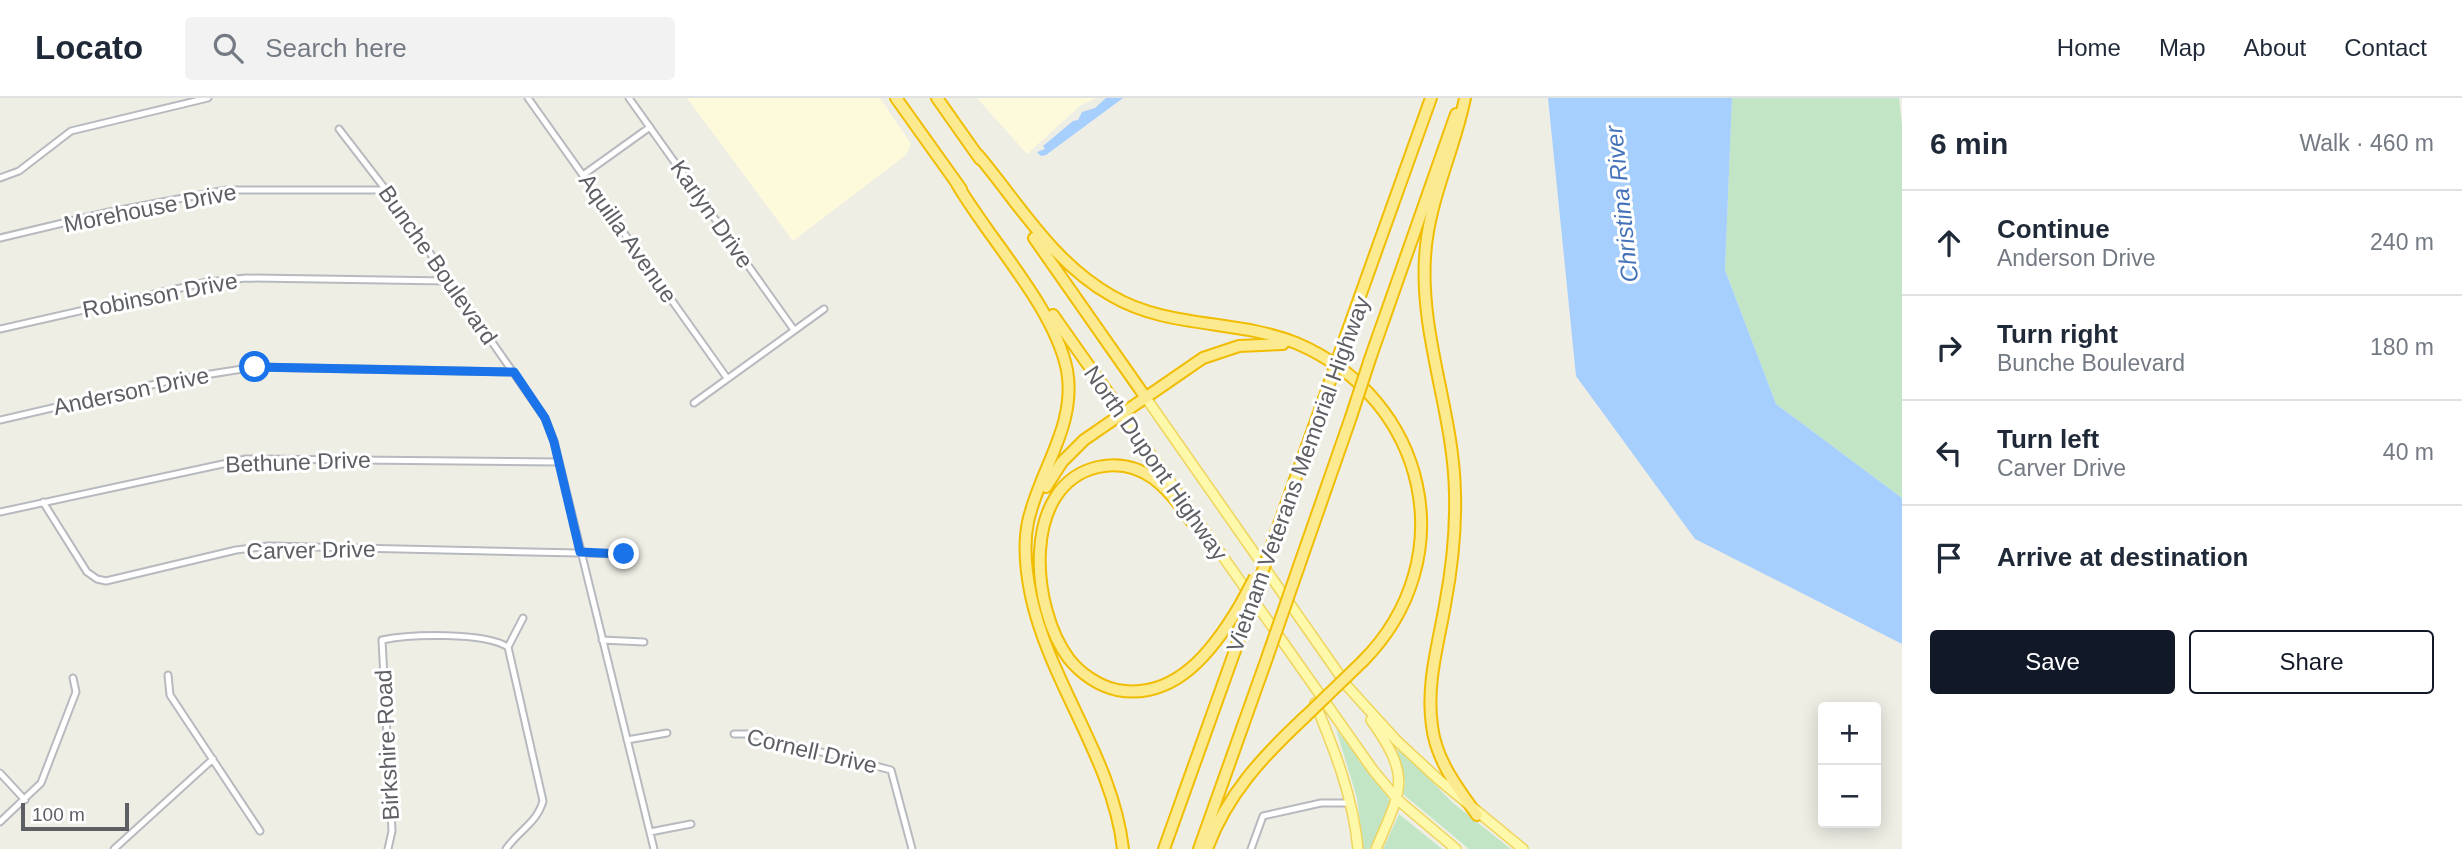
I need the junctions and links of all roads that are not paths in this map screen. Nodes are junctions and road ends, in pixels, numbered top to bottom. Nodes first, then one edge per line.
1 (208, 98) edge
2 (528, 98) edge
3 (629, 98) edge
4 (896, 98) edge
5 (937, 98) edge
6 (1431, 98) edge
7 (1463, 98) edge
8 (650, 127) junction
9 (339, 129) dead end
10 (978, 155) junction
11 (583, 175) junction
12 (0, 178) edge
13 (957, 184) junction
14 (386, 190) junction
15 (0, 238) edge
16 (448, 281) junction
17 (824, 309) dead end
18 (0, 329) edge
19 (794, 330) junction
20 (1315, 353) junction
21 (514, 372) junction
22 (727, 378) junction
23 (1146, 398) junction
24 (694, 402) dead end
25 (1122, 413) junction
26 (0, 420) edge
27 (559, 462) junction
28 (43, 502) junction
29 (0, 512) edge
30 (1195, 519) junction
31 (1271, 547) junction
32 (580, 552) junction
33 (624, 554) dead end
34 (1027, 561) junction
35 (523, 618) dead end
36 (602, 640) junction
37 (644, 642) dead end
38 (508, 647) junction
39 (168, 675) dead end
40 (1304, 675) junction
41 (73, 678) dead end
42 (1348, 687) junction
43 (667, 733) dead end
44 (734, 734) dead end
45 (627, 740) junction
46 (213, 760) junction
47 (0, 773) edge
48 (25, 800) junction
49 (1398, 800) junction
50 (1352, 803) junction
51 (1477, 815) junction
52 (0, 822) edge
53 (691, 824) dead end
54 (260, 831) dead end
55 (650, 832) junction
56 (114, 849) edge
57 (388, 849) edge
58 (506, 849) edge
59 (654, 849) edge
60 (912, 849) edge
61 (1123, 849) edge
62 (1164, 849) edge
63 (1199, 849) edge
64 (1207, 849) edge
65 (1251, 849) edge
66 (1358, 849) edge
67 (1376, 849) edge
68 (1456, 849) edge
69 (1523, 849) edge

1 - 12 street
2 - 11 street, Aquilla Avenue
3 - 8 street, Karlyn Drive
4 - 13 highway, North Dupont Highway
5 - 10 highway, North Dupont Highway
6 - 31 highway, Vietnam Veterans Memorial Highway, bridge
7 - 51 highway
7 - 63 highway, Vietnam Veterans Memorial Highway, bridge
8 - 11 street
8 - 19 street, Karlyn Drive
9 - 14 street, Bunche Boulevard
10 - 20 highway
10 - 23 highway, North Dupont Highway
11 - 22 street, Aquilla Avenue
13 - 25 highway, North Dupont Highway
13 - 34 highway
14 - 15 street, Morehouse Drive
14 - 16 street, Bunche Boulevard
16 - 18 street, Robinson Drive
16 - 21 street, Bunche Boulevard
17 - 19 street
19 - 22 street
20 - 23 highway
20 - 64 highway, bridge
21 - 26 street, Anderson Drive
21 - 27 street, Bunche Boulevard
22 - 24 street
23 - 25 highway
23 - 42 main road, North Dupont Highway
25 - 30 main road, North Dupont Highway
25 - 34 highway
27 - 28 street, Bethune Drive
27 - 32 street, Bunche Boulevard
28 - 29 street, Bethune Drive
28 - 32 street, Carver Drive
30 - 31 highway, bridge
30 - 40 main road, North Dupont Highway
31 - 62 highway, Vietnam Veterans Memorial Highway, bridge
32 - 33 street, Carver Drive
32 - 36 street, Bunche Boulevard
34 - 61 highway
35 - 38 street
36 - 37 street
36 - 45 street, Bunche Boulevard
38 - 57 street, Birkshire Road
38 - 58 street
39 - 46 street
40 - 49 main road, North Dupont Highway
40 - 50 main road
41 - 48 street
42 - 49 main road
42 - 51 main road, North Dupont Highway
43 - 45 street
44 - 60 street, Cornell Drive
45 - 55 street, Bunche Boulevard
46 - 54 street
46 - 56 street
47 - 48 street
48 - 52 street
49 - 67 main road
49 - 68 main road, North Dupont Highway
50 - 65 street
50 - 66 main road
51 - 69 main road, North Dupont Highway
53 - 55 street
55 - 59 street, Bunche Boulevard

